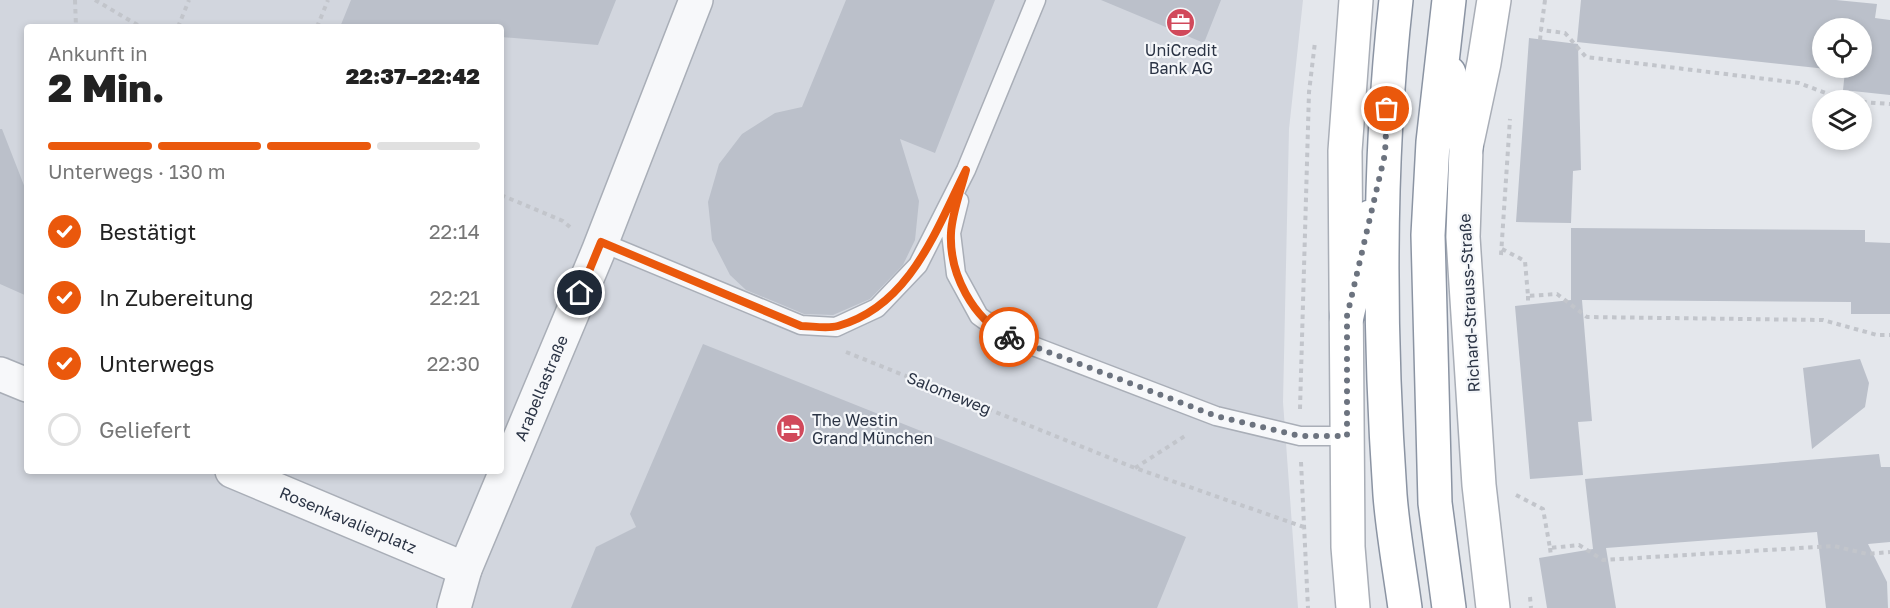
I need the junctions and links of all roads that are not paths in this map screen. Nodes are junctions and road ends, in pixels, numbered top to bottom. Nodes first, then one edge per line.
1 (696, 0) edge
2 (1035, 0) edge
3 (1356, 0) edge
4 (1396, 0) edge
5 (1449, 0) edge
6 (1494, 0) edge
7 (1444, 51) junction
8 (1466, 147) junction
9 (1385, 154) junction
10 (966, 170) junction
11 (599, 247) junction
12 (1347, 316) junction
13 (0, 374) edge
14 (24, 385) edge
15 (1347, 436) junction
16 (239, 474) edge
17 (465, 569) junction
18 (454, 608) edge
19 (1353, 608) edge
20 (1406, 608) edge
21 (1449, 608) edge
22 (1493, 608) edge

1 - 11 street, Arabellastraße
2 - 10 lane
3 - 12 main road
4 - 9 main road
5 - 7 main road
6 - 8 main road, Richard-Strauss-Straße
7 - 8 main road
7 - 21 main road
8 - 22 main road, Richard-Strauss-Straße
9 - 12 main road
9 - 20 main road
10 - 11 lane
10 - 15 lane
11 - 17 street, Arabellastraße
12 - 15 main road
13 - 14 street
15 - 19 main road
16 - 17 street, Rosenkavalierplatz
17 - 18 street, Arabellastraße

